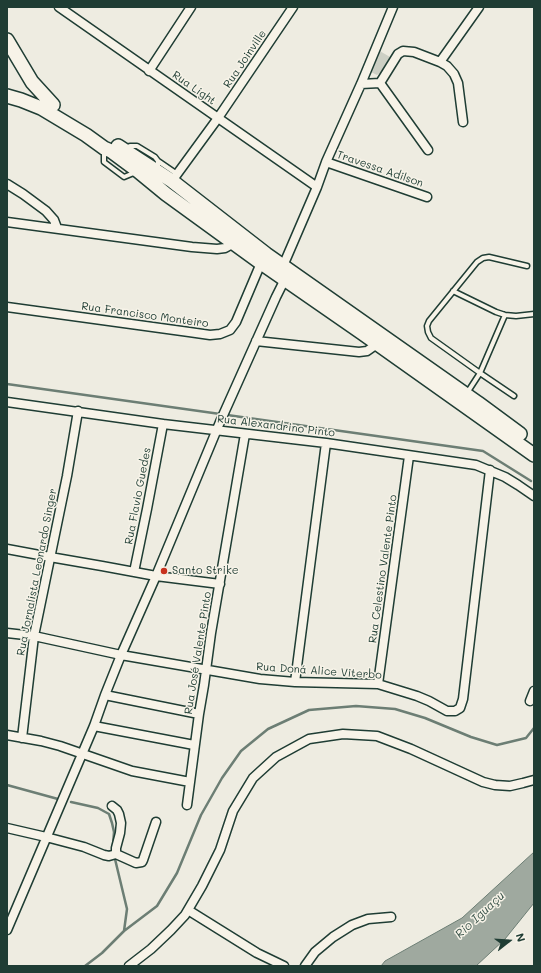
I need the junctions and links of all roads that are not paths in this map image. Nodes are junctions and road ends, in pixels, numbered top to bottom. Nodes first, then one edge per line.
1 (59, 7) edge
2 (191, 7) edge
3 (293, 7) edge
4 (393, 7) edge
5 (479, 7) edge
6 (7, 40) edge
7 (440, 62) junction
8 (149, 71) junction
9 (32, 82) junction
10 (380, 83) junction
11 (362, 84) junction
12 (7, 88) edge
13 (7, 96) edge
14 (43, 103) junction
15 (218, 118) junction
16 (463, 122) dead end
17 (113, 148) junction
18 (428, 150) dead end
19 (326, 162) junction
20 (174, 178) junction
21 (7, 184) edge
22 (317, 187) junction
23 (426, 198) dead end
24 (7, 222) edge
25 (57, 228) junction
26 (234, 243) junction
27 (261, 263) junction
28 (283, 266) junction
29 (527, 266) dead end
30 (285, 279) junction
31 (453, 291) junction
32 (7, 307) edge
33 (534, 314) edge
34 (505, 315) junction
35 (256, 341) junction
36 (377, 344) junction
37 (480, 373) junction
38 (466, 395) junction
39 (514, 396) dead end
40 (7, 402) edge
41 (78, 412) junction
42 (163, 424) junction
43 (217, 430) junction
44 (245, 434) junction
45 (326, 443) junction
46 (534, 445) edge
47 (534, 455) edge
48 (409, 456) junction
49 (490, 470) junction
50 (534, 495) edge
51 (7, 548) edge
52 (50, 557) junction
53 (134, 572) junction
54 (156, 576) junction
55 (220, 584) junction
56 (7, 633) edge
57 (34, 636) junction
58 (121, 655) junction
59 (206, 670) junction
60 (295, 682) junction
61 (378, 684) junction
62 (534, 691) edge
63 (105, 695) junction
64 (530, 700) dead end
65 (199, 714) junction
66 (94, 726) junction
67 (7, 735) edge
68 (22, 738) junction
69 (194, 746) junction
70 (82, 754) junction
71 (534, 780) edge
72 (190, 782) junction
73 (187, 805) dead end
74 (112, 806) dead end
75 (156, 822) dead end
76 (7, 828) edge
77 (46, 837) junction
78 (116, 854) junction
79 (188, 910) junction
80 (391, 917) dead end
81 (7, 930) edge
82 (129, 966) edge
83 (284, 966) edge
84 (305, 966) edge

1 - 8 street, Rua Light
2 - 8 street
3 - 15 street, Rua Joinville
4 - 11 street
5 - 7 street
6 - 9 main road
7 - 10 street
7 - 16 street
8 - 15 street, Rua Light
9 - 14 main road
9 - 14 main road
10 - 11 street
10 - 18 street
11 - 19 street
12 - 14 main road
13 - 14 main road
14 - 17 main road
15 - 20 street, Rua Joinville
15 - 22 street, Rua Light
17 - 20 main road
17 - 26 main road
19 - 22 street
19 - 23 street, Travessa Adilson
20 - 28 main road
21 - 25 street
22 - 28 street
24 - 25 street
25 - 26 street
26 - 27 main road
27 - 30 main road
27 - 32 street, Rua Francisco Monteiro
28 - 38 main road
29 - 31 lane
30 - 35 street
30 - 36 main road
31 - 34 lane
31 - 37 lane
33 - 34 lane
34 - 37 lane
35 - 36 street
35 - 43 street
36 - 47 main road
37 - 38 lane
37 - 39 lane
38 - 46 main road
40 - 41 street, Rua Alexandrino Pinto
41 - 42 street, Rua Alexandrino Pinto
41 - 52 street, Rua Jornalista Leonardo Singer
42 - 43 street, Rua Alexandrino Pinto
42 - 53 street, Rua Flavio Guedes
43 - 44 street, Rua Alexandrino Pinto
43 - 54 street
44 - 45 street, Rua Alexandrino Pinto
44 - 55 street, Rua José Valente Pinto
45 - 48 street, Rua Alexandrino Pinto
45 - 60 street
48 - 49 street, Rua Alexandrino Pinto
48 - 61 street, Rua Celestino Valente Pinto
49 - 50 street, Rua Alexandrino Pinto
49 - 61 street, Rua Doná Alice Viterbo
51 - 52 street
52 - 53 street
52 - 57 street, Rua Jornalista Leonardo Singer
53 - 54 street
54 - 55 street
54 - 58 street
55 - 59 street, Rua José Valente Pinto
56 - 57 street, Rua Doná Alice Viterbo
57 - 58 street, Rua Doná Alice Viterbo
57 - 68 street, Rua Jornalista Leonardo Singer
58 - 59 street, Rua Doná Alice Viterbo
58 - 63 street
59 - 60 street, Rua Doná Alice Viterbo
59 - 65 street, Rua José Valente Pinto
60 - 61 street, Rua Doná Alice Viterbo
62 - 64 street
63 - 65 street
63 - 66 street
65 - 69 street, Rua José Valente Pinto
66 - 69 street
66 - 70 street
67 - 68 street
68 - 70 street
69 - 72 street, Rua José Valente Pinto
70 - 72 street
70 - 77 street
71 - 79 street
72 - 73 street, Rua José Valente Pinto
74 - 78 street
75 - 78 street
76 - 77 street
77 - 78 street
77 - 81 street
79 - 82 street
79 - 83 street
80 - 84 street

